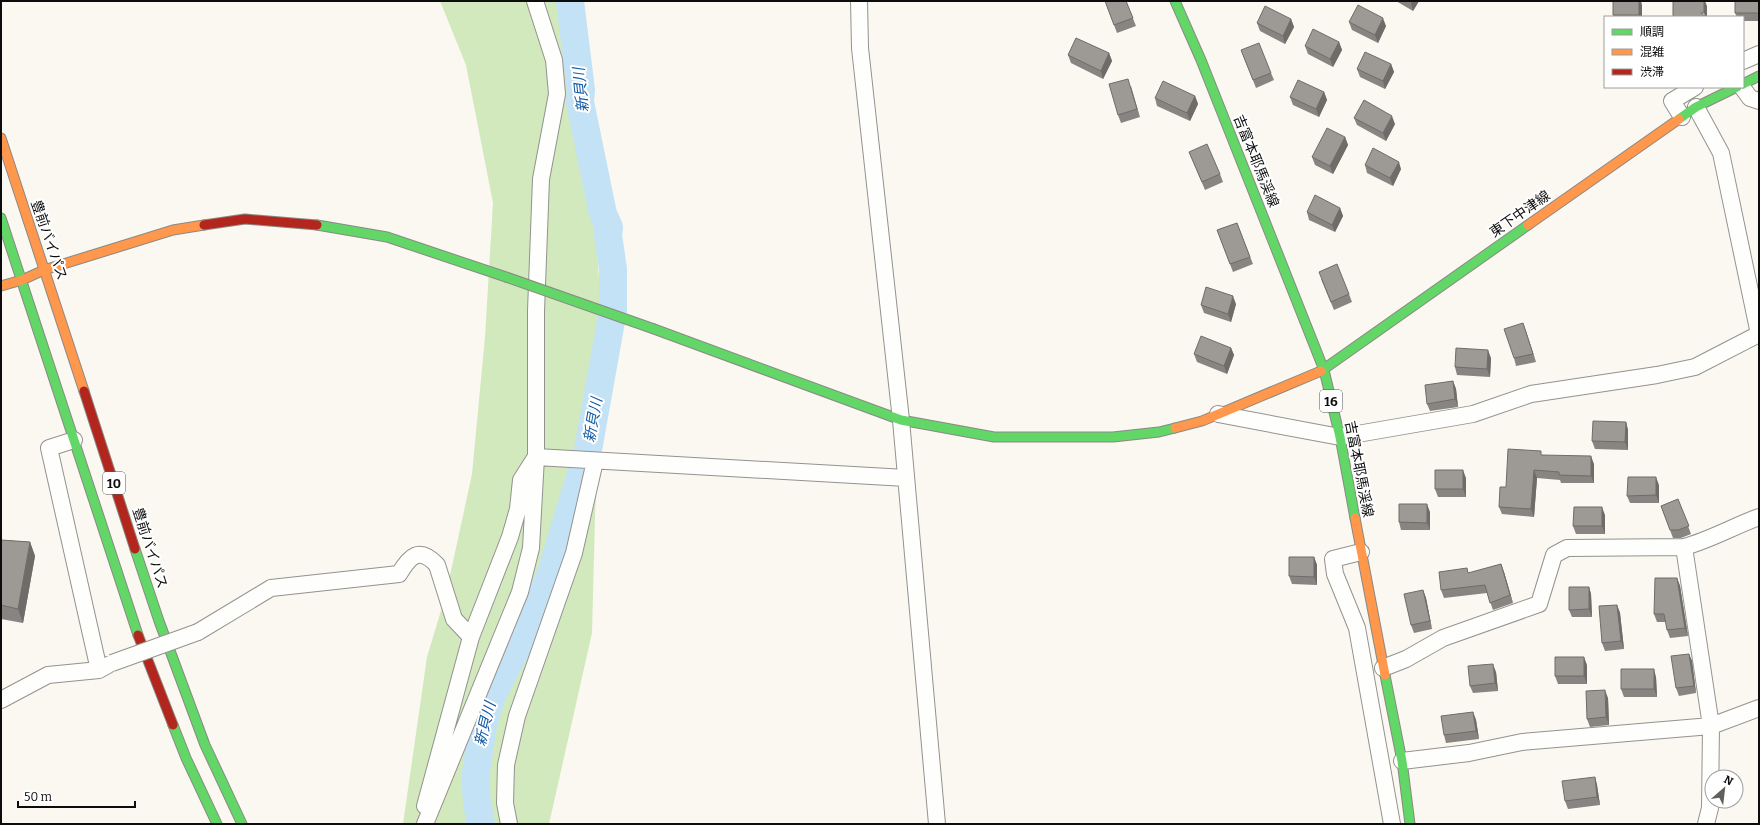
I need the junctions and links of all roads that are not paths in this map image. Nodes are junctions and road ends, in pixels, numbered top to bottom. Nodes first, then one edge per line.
1 (535, 1) edge
2 (859, 1) edge
3 (1175, 1) edge
4 (1759, 54) edge
5 (1744, 61) edge
6 (1759, 76) edge
7 (1744, 84) edge
8 (1693, 88) edge
9 (1735, 88) edge
10 (1743, 88) edge
11 (1759, 100) edge
12 (1696, 107) junction
13 (1682, 117) junction
14 (1, 138) edge
15 (1, 218) edge
16 (44, 270) junction
17 (22, 280) junction
18 (1, 286) edge
19 (1759, 334) edge
20 (1324, 370) junction
21 (1218, 414) junction
22 (901, 420) junction
23 (1340, 437) junction
24 (74, 440) junction
25 (536, 457) junction
26 (595, 461) junction
27 (906, 478) junction
28 (1759, 517) edge
29 (1684, 546) junction
30 (1361, 552) junction
31 (1374, 624) junction
32 (1357, 628) junction
33 (471, 637) junction
34 (106, 666) junction
35 (1383, 668) junction
36 (1, 700) edge
37 (1759, 708) edge
38 (1711, 726) junction
39 (1402, 761) junction
40 (217, 824) edge
41 (242, 824) edge
42 (420, 824) edge
43 (425, 824) edge
44 (509, 824) edge
45 (937, 824) edge
46 (1392, 824) edge
47 (1410, 824) edge
48 (1706, 824) edge

1 - 25 street
2 - 22 street
3 - 20 main road, 吉富本耶馬渓線 / 16
4 - 5 street
6 - 7 main road
8 - 13 street
9 - 12 main road, 東下中津線
10 - 11 street
12 - 13 main road, 東下中津線
12 - 19 street
13 - 20 main road, 東下中津線
14 - 16 main road, 豊前バイパス / 10
15 - 17 main road, 10
16 - 17 main road, 東下中津線
16 - 22 main road, 東下中津線, bridge
16 - 41 main road, 豊前バイパス / 10
17 - 18 main road, 東下中津線
17 - 24 main road, 10
19 - 23 street
20 - 21 main road, 東下中津線
20 - 23 main road, 吉富本耶馬渓線 / 16
21 - 22 main road, 東下中津線
21 - 23 street
22 - 27 street
23 - 30 main road, 吉富本耶馬渓線 / 16
24 - 34 street
24 - 40 main road, 10
25 - 26 street
25 - 33 street
25 - 43 street
26 - 27 street
26 - 44 street
27 - 45 street
28 - 29 street
29 - 35 street
29 - 38 street
30 - 31 main road, 吉富本耶馬渓線 / 16
30 - 32 street
31 - 32 street
31 - 35 main road, 吉富本耶馬渓線 / 16
32 - 46 street
33 - 34 street, bridge
33 - 42 street
34 - 36 street
35 - 39 main road, 吉富本耶馬渓線 / 16
37 - 38 street
38 - 39 street
38 - 48 street
39 - 47 main road, 吉富本耶馬渓線 / 16

